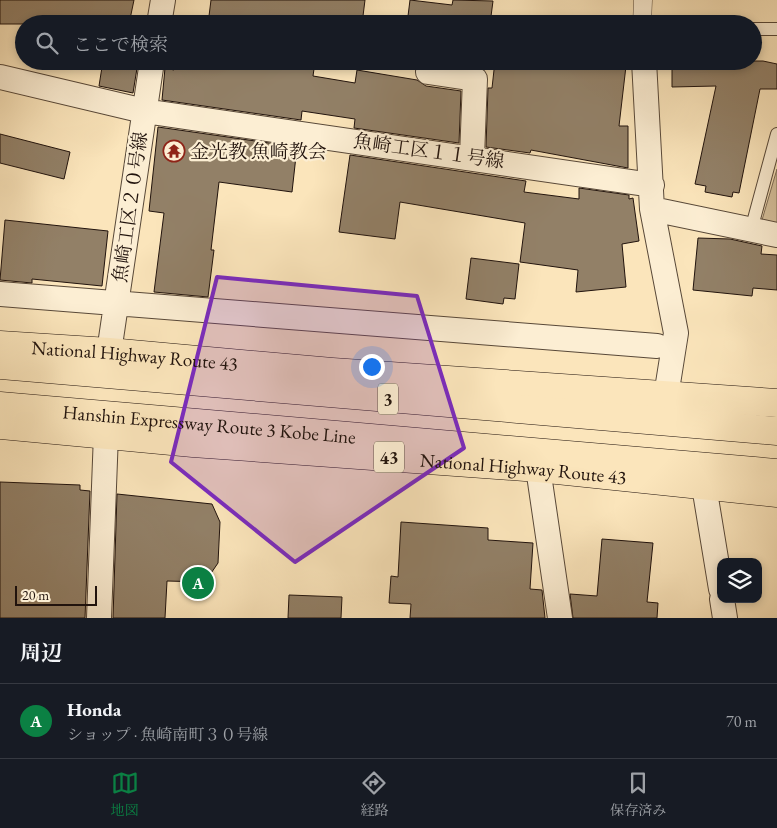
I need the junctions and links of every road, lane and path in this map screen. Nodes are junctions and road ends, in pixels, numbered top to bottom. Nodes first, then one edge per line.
1 (163, 0) edge
2 (643, 0) edge
3 (160, 15) edge
4 (642, 15) edge
5 (762, 29) edge
6 (777, 29) edge
7 (151, 70) edge
8 (645, 70) edge
9 (428, 72) dead end
10 (0, 77) edge
11 (144, 111) junction
12 (777, 134) edge
13 (472, 157) junction
14 (652, 185) junction
15 (652, 209) junction
16 (751, 230) junction
17 (777, 235) edge
18 (0, 294) edge
19 (116, 304) junction
20 (0, 345) edge
21 (657, 346) dead end
22 (109, 352) junction
23 (0, 365) edge
24 (666, 396) junction
25 (777, 403) edge
26 (0, 406) edge
27 (0, 425) edge
28 (777, 431) edge
29 (106, 434) junction
30 (538, 468) junction
31 (777, 473) edge
32 (704, 486) junction
33 (777, 493) edge
34 (717, 565) edge
35 (723, 603) edge
36 (99, 618) edge
37 (560, 618) edge
38 (725, 618) edge

1 - 3 street
2 - 4 street
5 - 6 lane
7 - 11 street, 魚崎工区２０号線
8 - 14 street
9 - 13 street
10 - 11 street, 魚崎工区１１号線
11 - 13 street, 魚崎工区１１号線
11 - 19 street, 魚崎工区２０号線
12 - 16 lane
13 - 14 street, 魚崎工区１１号線
14 - 15 street
15 - 16 street
15 - 24 street
16 - 17 street
18 - 19 street
19 - 21 street
19 - 22 street, 魚崎工区２０号線
20 - 22 highway, National Highway Route 43
22 - 24 highway, National Highway Route 43
23 - 28 highway, 3
24 - 25 highway, National Highway Route 43
26 - 31 highway, Hanshin Expressway Route 3 Kobe Line / 3
27 - 29 highway, National Highway Route 43 / 43
29 - 30 highway, National Highway Route 43 / 43
29 - 36 street
30 - 32 highway, National Highway Route 43 / 43
30 - 37 street
32 - 33 highway, National Highway Route 43 / 43
32 - 34 street
35 - 38 street

